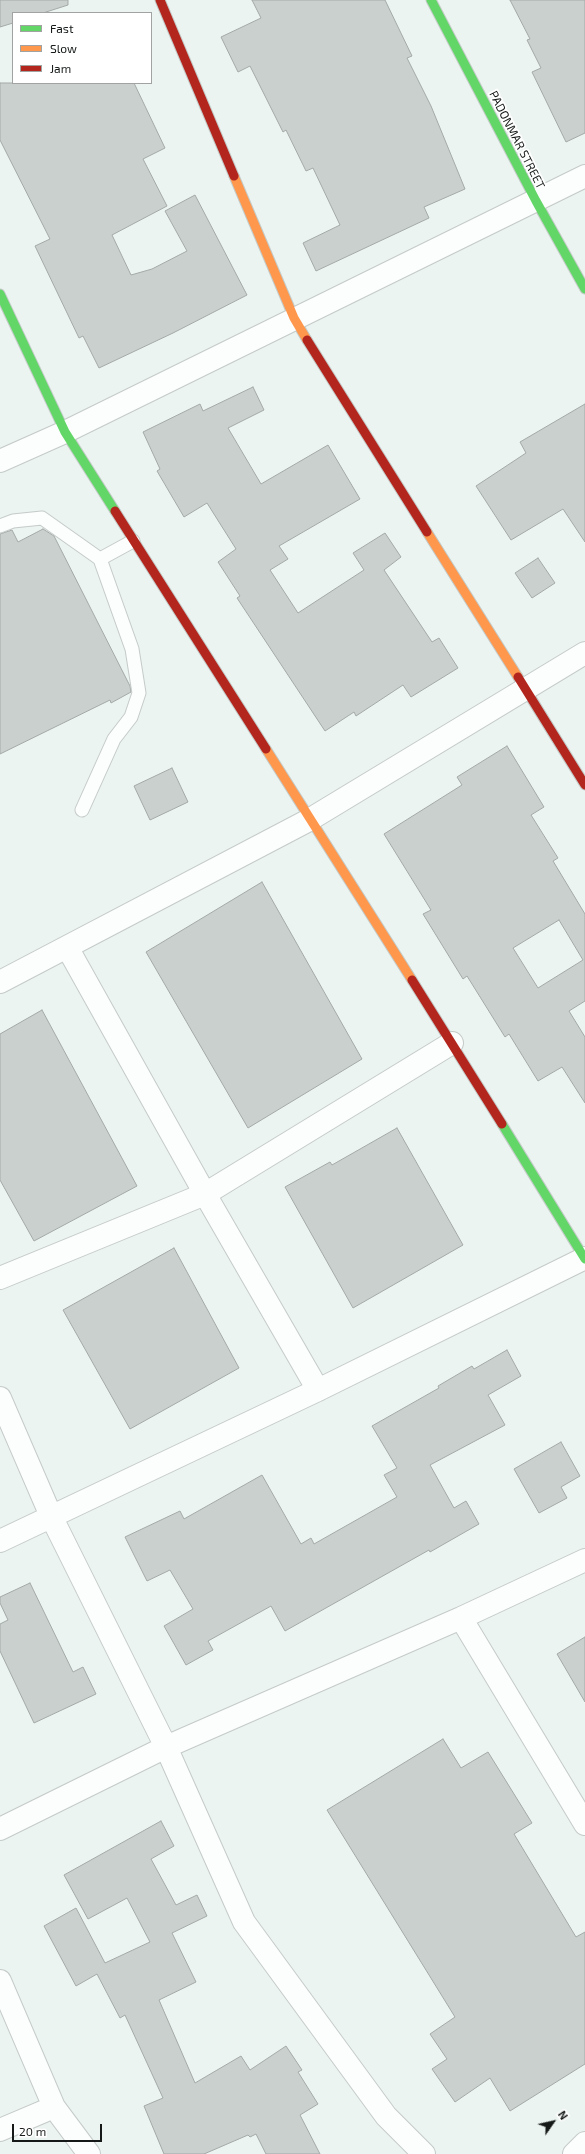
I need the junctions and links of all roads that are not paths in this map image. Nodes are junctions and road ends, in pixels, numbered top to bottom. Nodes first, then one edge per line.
1 (160, 0) edge
2 (431, 0) edge
3 (585, 176) edge
4 (536, 201) junction
5 (585, 289) edge
6 (0, 294) edge
7 (294, 318) junction
8 (65, 432) junction
9 (0, 461) edge
10 (0, 526) edge
11 (133, 541) junction
12 (100, 559) junction
13 (585, 653) edge
14 (526, 690) junction
15 (585, 785) edge
16 (82, 810) dead end
17 (309, 820) junction
18 (67, 947) junction
19 (0, 982) edge
20 (452, 1043) junction
21 (205, 1194) junction
22 (585, 1258) edge
23 (0, 1278) edge
24 (318, 1390) junction
25 (0, 1398) edge
26 (51, 1516) junction
27 (0, 1541) edge
28 (585, 1560) edge
29 (461, 1618) junction
30 (166, 1746) junction
31 (585, 1824) edge
32 (0, 1829) edge
33 (0, 1981) edge
34 (54, 2107) junction
35 (0, 2130) edge
36 (585, 2143) edge
37 (89, 2154) edge
38 (424, 2154) edge
39 (574, 2154) edge

1 - 7 street
2 - 4 street, PADONMAR STREET
3 - 4 street
4 - 5 street, PADONMAR STREET
4 - 7 street
6 - 8 street
7 - 8 street
7 - 14 street
8 - 9 street
8 - 11 street
10 - 12 lane
11 - 12 lane
11 - 17 street
12 - 16 lane
13 - 14 street
14 - 15 street
14 - 17 street
17 - 18 street
17 - 20 street
18 - 19 street
18 - 21 street
20 - 21 street
20 - 22 street
21 - 23 street
21 - 24 street
22 - 24 street
24 - 26 street
25 - 26 street
26 - 27 street
26 - 30 street
28 - 29 street
29 - 30 street
29 - 31 street
30 - 32 street
30 - 38 street
33 - 34 street
34 - 35 street
34 - 37 street
36 - 39 street

